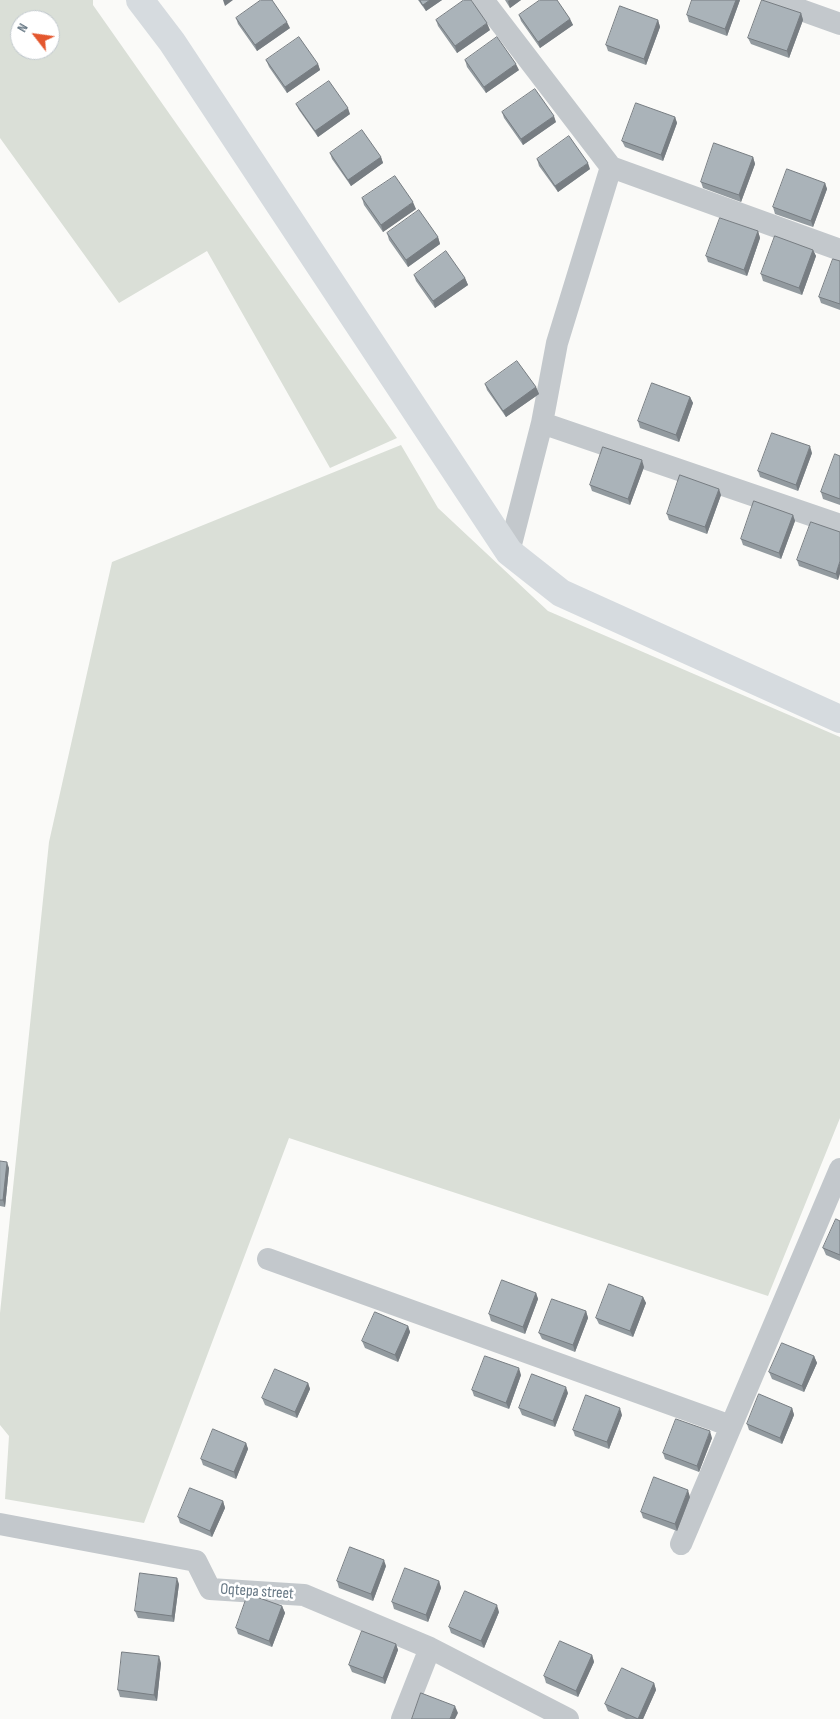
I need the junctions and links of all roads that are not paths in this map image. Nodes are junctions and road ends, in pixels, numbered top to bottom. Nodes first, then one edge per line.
1 (140, 0) edge
2 (483, 0) edge
3 (773, 0) edge
4 (840, 24) edge
5 (611, 167) junction
6 (840, 250) edge
7 (542, 423) junction
8 (840, 525) edge
9 (509, 552) junction
10 (840, 719) edge
11 (840, 1169) edge
12 (268, 1259) dead end
13 (731, 1426) junction
14 (0, 1524) edge
15 (681, 1544) dead end
16 (430, 1648) junction
17 (402, 1719) edge
18 (568, 1719) edge

1 - 9 main road
2 - 5 street
3 - 4 street
5 - 6 street
5 - 7 street
7 - 8 street
7 - 9 street
9 - 10 main road
11 - 13 street
12 - 13 street
13 - 15 street
14 - 16 street, Oqtepa street
16 - 17 street
16 - 18 street, Oqtepa street

